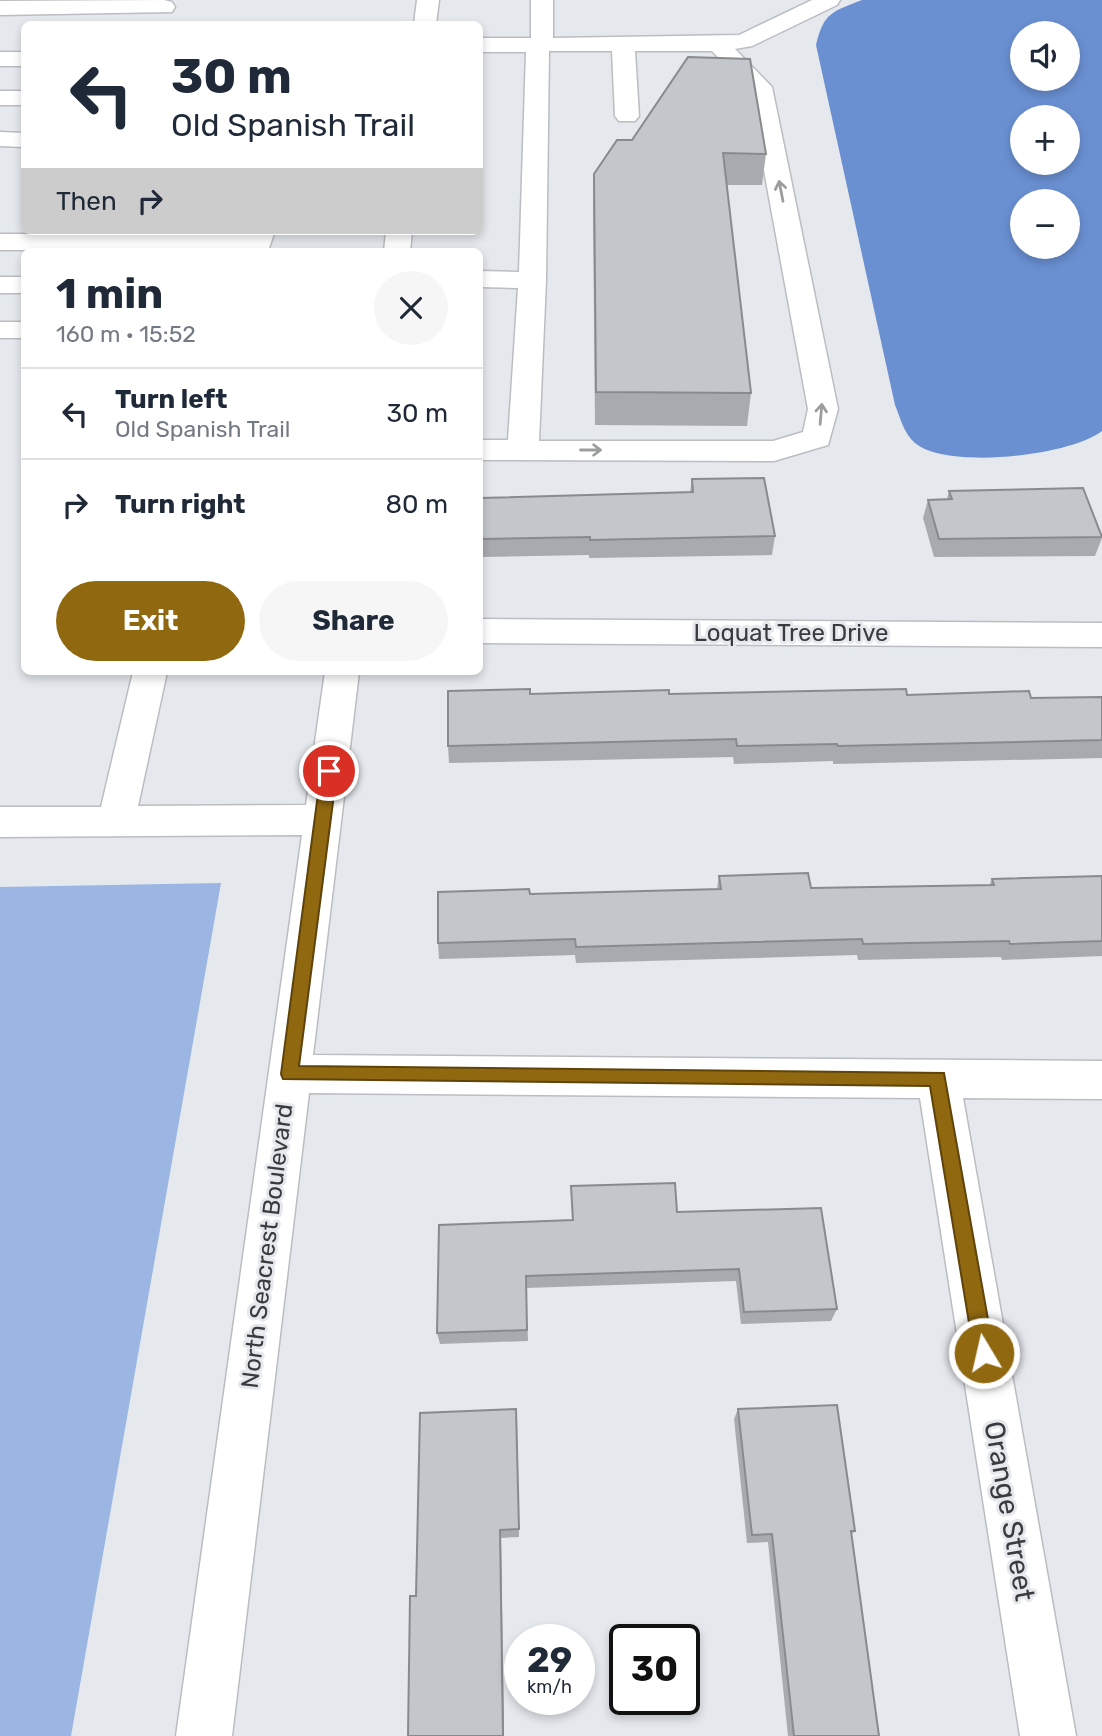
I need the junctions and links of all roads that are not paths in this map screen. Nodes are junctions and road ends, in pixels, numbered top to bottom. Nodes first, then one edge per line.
1 (428, 0) edge
2 (542, 0) edge
3 (829, 0) edge
4 (114, 4) edge
5 (0, 8) edge
6 (162, 10) edge
7 (425, 21) edge
8 (623, 44) junction
9 (718, 44) junction
10 (483, 45) edge
11 (540, 45) junction
12 (0, 59) edge
13 (21, 59) edge
14 (0, 98) edge
15 (21, 98) edge
16 (627, 116) dead end
17 (0, 139) edge
18 (21, 139) edge
19 (261, 235) edge
20 (0, 242) edge
21 (44, 242) edge
22 (483, 279) edge
23 (532, 280) junction
24 (0, 285) edge
25 (21, 285) edge
26 (0, 330) edge
27 (21, 330) edge
28 (483, 450) edge
29 (523, 450) junction
30 (483, 631) edge
31 (1102, 635) edge
32 (149, 675) edge
33 (342, 675) edge
34 (323, 820) junction
35 (116, 821) junction
36 (0, 822) edge
37 (290, 1074) junction
38 (938, 1079) junction
39 (1102, 1080) edge
40 (204, 1736) edge
41 (1048, 1736) edge

1 - 7 street
2 - 11 street
3 - 9 street
4 - 5 street
4 - 6 street
8 - 9 street
8 - 11 street
8 - 16 street
29 -> 9 street
10 - 11 street
11 - 23 street
12 - 13 street
14 - 15 street
17 - 18 street
19 - 21 street
20 - 21 street
22 - 23 street
23 - 29 street
24 - 25 street
26 - 27 street
28 - 29 street
30 - 31 street, Loquat Tree Drive
32 - 35 street
33 - 34 street, North Seacrest Boulevard
34 - 35 street
34 - 37 street, North Seacrest Boulevard
35 - 36 street
37 - 38 street
37 - 40 street, North Seacrest Boulevard
38 - 39 street
38 - 41 street, Orange Street

